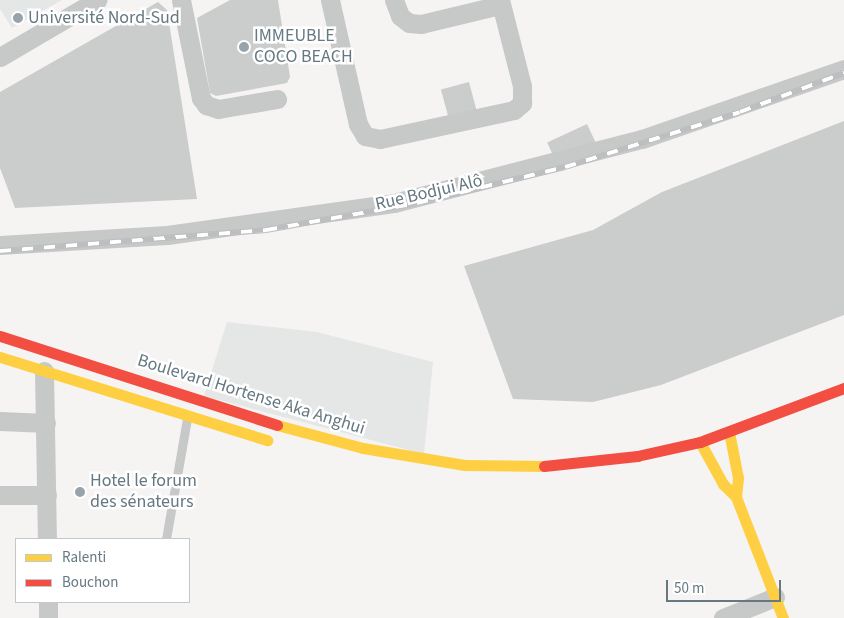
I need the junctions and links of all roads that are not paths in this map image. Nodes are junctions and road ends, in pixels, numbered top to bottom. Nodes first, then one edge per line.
1 (97, 0) edge
2 (181, 0) edge
3 (330, 0) edge
4 (337, 0) edge
5 (394, 0) edge
6 (500, 3) edge
7 (0, 58) edge
8 (844, 68) edge
9 (277, 99) dead end
10 (0, 245) edge
11 (0, 336) edge
12 (0, 357) edge
13 (44, 371) junction
14 (844, 388) edge
15 (187, 416) junction
16 (0, 421) edge
17 (46, 423) junction
18 (729, 432) junction
19 (700, 442) junction
20 (282, 445) dead end
21 (738, 446) junction
22 (702, 457) junction
23 (0, 495) edge
24 (47, 496) junction
25 (736, 498) junction
26 (48, 538) edge
27 (166, 538) edge
28 (775, 597) junction
29 (48, 603) edge
30 (48, 618) edge
31 (723, 618) edge
32 (783, 618) edge

1 - 7 street
2 - 9 street
3 - 4 street
3 - 6 street
5 - 6 street
8 - 10 street, Rue Bodjui Alô
11 - 19 main road, Boulevard Hortense Aka Anghui
12 - 13 main road
13 - 15 main road
13 - 17 street
14 - 18 main road, Boulevard Hortense Aka Anghui
15 - 20 main road
15 - 27 lane
16 - 17 street
17 - 24 street
18 - 19 main road, Boulevard Hortense Aka Anghui
18 - 21 main road
19 - 22 main road
21 - 22 main road
21 - 25 main road
22 - 25 main road
23 - 24 street
24 - 26 street
25 - 28 main road
28 - 31 street
28 - 32 main road
29 - 30 street

